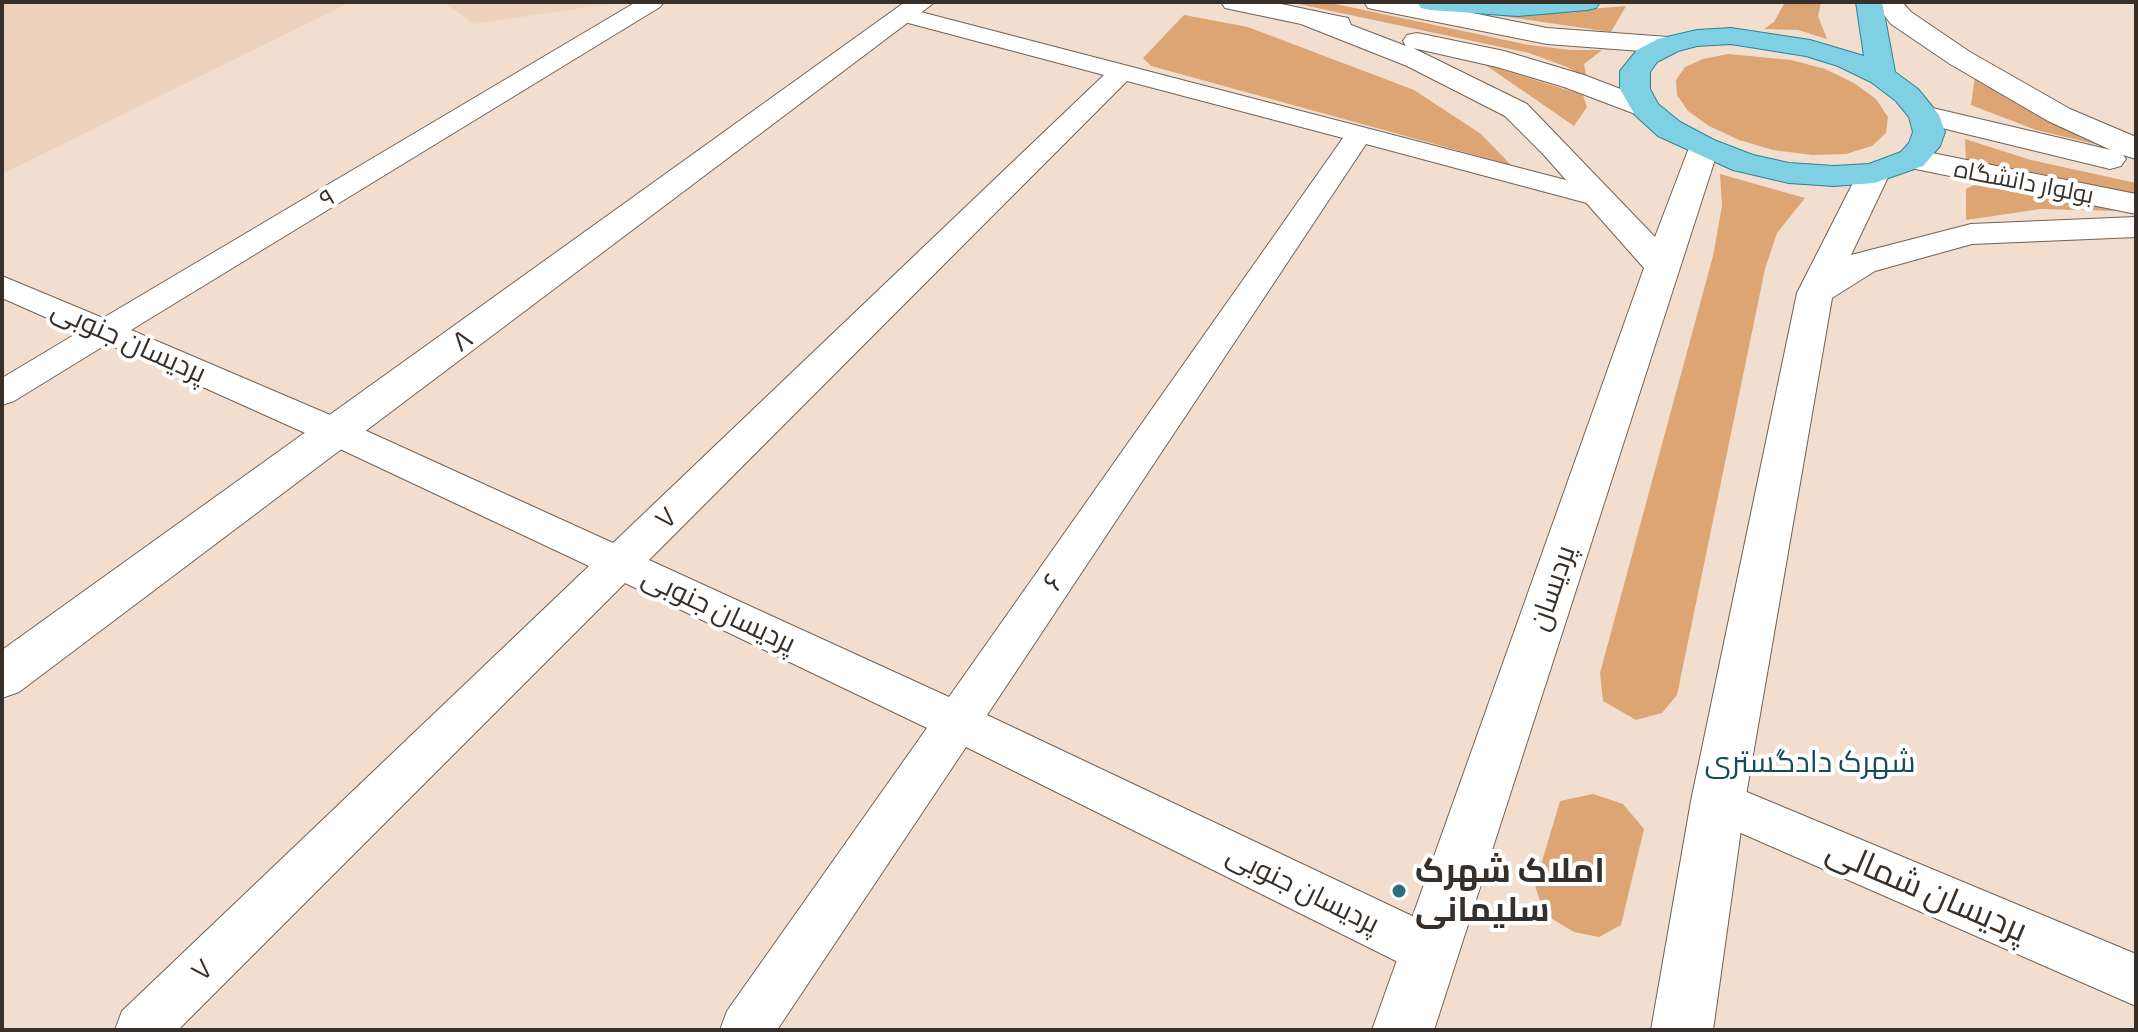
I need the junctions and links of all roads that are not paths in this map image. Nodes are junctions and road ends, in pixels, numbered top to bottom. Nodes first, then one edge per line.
1 (652, 2) edge
2 (1234, 2) edge
3 (1377, 2) edge
4 (1430, 2) edge
5 (1587, 2) edge
6 (1869, 2) edge
7 (1887, 2) edge
8 (913, 8) edge
9 (1311, 19) junction
10 (1668, 45) junction
11 (1122, 72) junction
12 (1881, 76) junction
13 (1646, 109) junction
14 (1924, 115) junction
15 (1359, 135) junction
16 (1703, 147) junction
17 (2136, 149) edge
18 (2136, 165) edge
19 (1893, 166) junction
20 (1598, 197) junction
21 (2136, 204) edge
22 (2136, 227) edge
23 (1663, 267) junction
24 (2, 286) edge
25 (1815, 293) junction
26 (105, 331) junction
27 (2, 393) edge
28 (336, 432) junction
29 (619, 563) junction
30 (2, 677) edge
31 (958, 722) junction
32 (1718, 801) junction
33 (1428, 950) junction
34 (2136, 980) edge
35 (141, 1030) edge
36 (746, 1030) edge
37 (1403, 1030) edge
38 (1682, 1030) edge

1 - 26 street, ۹
2 - 9 main road
3 - 10 main road
4 - 5 main road
6 - 12 main road
7 - 17 main road
8 - 11 street
8 - 28 main road, ۸
9 - 13 main road
9 - 20 main road
10 - 12 main road
10 - 13 main road
11 - 15 street
11 - 29 street, ۷
12 - 14 main road
13 - 16 main road
14 - 18 main road, بولوار دانشگاه
14 - 19 main road
15 - 20 street
15 - 31 street, ۶
16 - 19 main road
16 - 23 main road, پردیسان
19 - 21 main road, بولوار دانشگاه
19 - 25 main road
20 - 23 main road
22 - 25 main road
23 - 33 main road, پردیسان
24 - 26 street, پردیسان جنوبی
25 - 32 main road
26 - 27 street, ۹
26 - 28 street, پردیسان جنوبی
28 - 29 street, پردیسان جنوبی
28 - 30 main road, ۸
29 - 31 street, پردیسان جنوبی
29 - 35 street, ۷
31 - 33 street, پردیسان جنوبی
31 - 36 street, ۶
32 - 34 street, پردیسان شمالی
32 - 38 main road
33 - 37 main road, پردیسان

